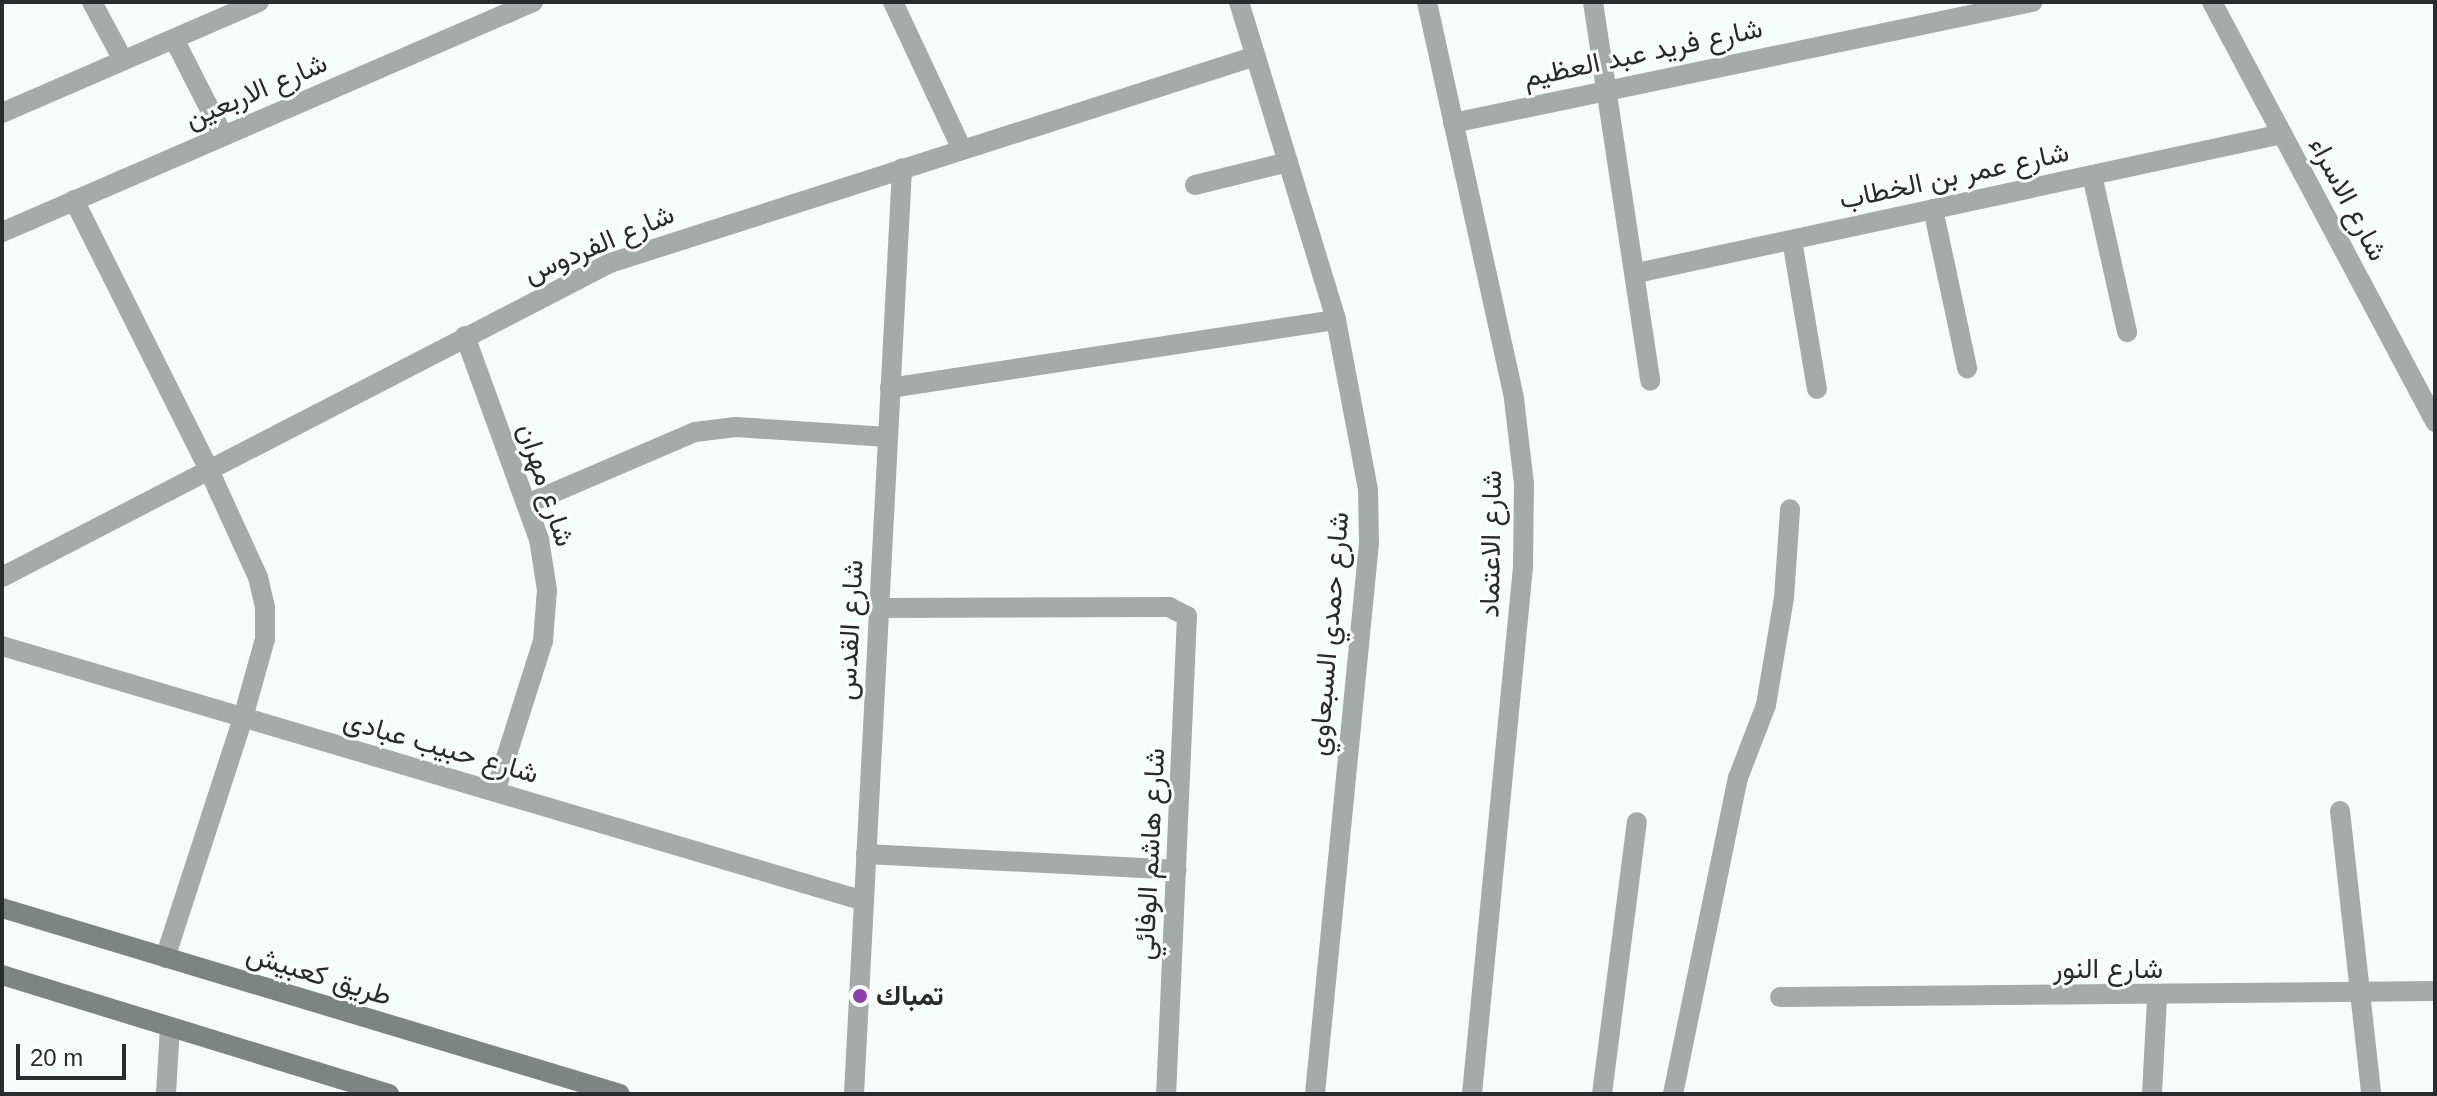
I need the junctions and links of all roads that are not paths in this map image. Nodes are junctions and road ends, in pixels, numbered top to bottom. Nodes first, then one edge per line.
1 (92, 2) edge
2 (259, 2) edge
3 (533, 2) edge
4 (893, 2) edge
5 (1239, 2) edge
6 (1427, 2) edge
7 (1593, 2) edge
8 (2032, 2) edge
9 (2212, 2) edge
10 (174, 39) junction
11 (1256, 56) junction
12 (123, 60) junction
13 (1607, 88) junction
14 (2, 113) edge
15 (1453, 123) junction
16 (2282, 134) junction
17 (223, 135) junction
18 (962, 149) junction
19 (1288, 162) junction
20 (902, 168) junction
21 (2092, 175) junction
22 (1195, 185) dead end
23 (74, 200) junction
24 (1933, 209) junction
25 (2, 232) edge
26 (1792, 240) junction
27 (1637, 273) junction
28 (1336, 320) junction
29 (2127, 332) dead end
30 (465, 336) junction
31 (1967, 368) dead end
32 (1650, 381) dead end
33 (890, 388) junction
34 (1817, 389) dead end
35 (2435, 422) edge
36 (888, 437) junction
37 (208, 468) junction
38 (527, 504) junction
39 (1790, 509) dead end
40 (2, 577) edge
41 (879, 608) junction
42 (2, 646) edge
43 (243, 718) junction
44 (495, 792) junction
45 (2340, 811) dead end
46 (1637, 822) dead end
47 (866, 854) junction
48 (1177, 870) junction
49 (864, 901) junction
50 (2, 908) edge
51 (165, 958) junction
52 (2, 975) edge
53 (2435, 991) edge
54 (2359, 992) junction
55 (1780, 997) dead end
56 (2157, 997) junction
57 (170, 1027) junction
58 (166, 1094) edge
59 (389, 1094) edge
60 (620, 1094) edge
61 (854, 1094) edge
62 (1166, 1094) edge
63 (1315, 1094) edge
64 (1472, 1094) edge
65 (1602, 1094) edge
66 (1673, 1094) edge
67 (2152, 1094) edge
68 (2371, 1094) edge

1 - 12 street
2 - 10 street
3 - 17 street, شارع الاربعين
4 - 18 street
5 - 11 street, شارع حمدي السبعاوي
6 - 15 street, شارع الاعتماد
7 - 13 street
8 - 13 street, شارع فريد عبد العظيم
9 - 16 street, شارع الاسراء
10 - 12 street
10 - 17 street
11 - 18 street, شارع الفردوس
11 - 19 street, شارع حمدي السبعاوي
12 - 14 street
13 - 15 street, شارع فريد عبد العظيم
13 - 27 street
15 - 64 street, شارع الاعتماد
16 - 21 street, شارع عمر بن الخطاب
16 - 35 street, شارع الاسراء
17 - 23 street, شارع الاربعين
18 - 20 street, شارع الفردوس
19 - 22 street
19 - 28 street, شارع حمدي السبعاوي
20 - 30 street, شارع الفردوس
20 - 33 street, شارع القدس
21 - 24 street, شارع عمر بن الخطاب
21 - 29 street
23 - 25 street, شارع الاربعين
23 - 37 street
24 - 26 street, شارع عمر بن الخطاب
24 - 31 street
26 - 27 street, شارع عمر بن الخطاب
26 - 34 street
27 - 32 street
28 - 33 street
28 - 63 street, شارع حمدي السبعاوي
30 - 37 street, شارع الفردوس
30 - 38 street, شارع مهران
33 - 36 street, شارع القدس
36 - 38 street
36 - 41 street, شارع القدس
37 - 40 street, شارع الفردوس
37 - 43 street
38 - 44 street, شارع مهران
39 - 66 street
41 - 47 street, شارع القدس
41 - 48 street, شارع هاشم الوفائي
42 - 43 street, شارع حبيب عبادى
43 - 44 street, شارع حبيب عبادى
43 - 51 street
44 - 49 street, شارع حبيب عبادى
45 - 54 street
46 - 65 street
47 - 48 street
47 - 49 street, شارع القدس
48 - 62 street, شارع هاشم الوفائي
49 - 61 street, شارع القدس
50 - 51 street, طريق كعبيش
51 - 60 street, طريق كعبيش
52 - 57 street
53 - 54 street, شارع النور
54 - 56 street, شارع النور
54 - 68 street
55 - 56 street, شارع النور
56 - 67 street
57 - 58 street
57 - 59 street

